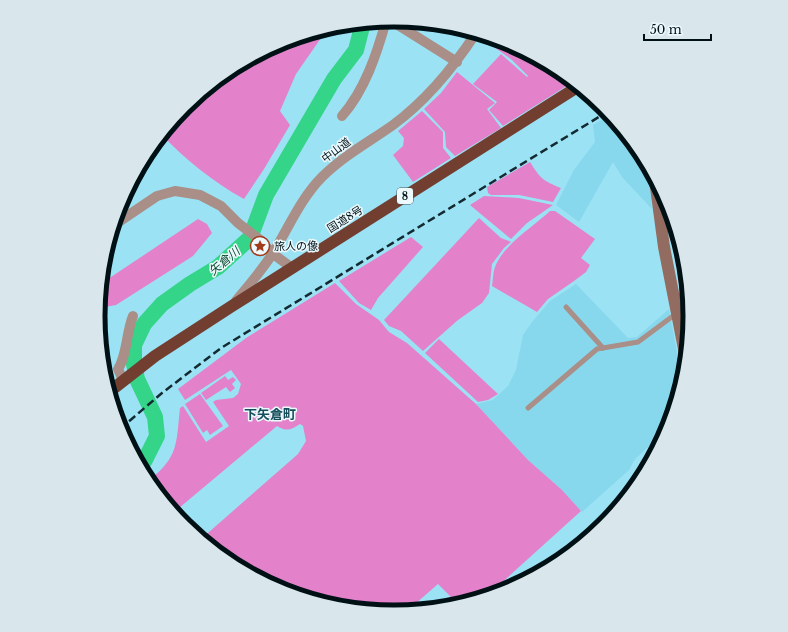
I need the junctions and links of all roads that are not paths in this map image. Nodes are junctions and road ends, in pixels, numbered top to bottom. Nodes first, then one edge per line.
1 (402, 27) edge
2 (384, 28) edge
3 (473, 38) edge
4 (457, 62) junction
5 (573, 90) edge
6 (342, 116) dead end
7 (658, 199) edge
8 (121, 220) edge
9 (661, 226) junction
10 (669, 227) edge
11 (272, 253) junction
12 (292, 268) junction
13 (261, 271) junction
14 (264, 286) junction
15 (682, 295) edge
16 (674, 297) junction
17 (232, 306) junction
18 (566, 307) dead end
19 (683, 310) edge
20 (677, 312) junction
21 (133, 316) dead end
22 (682, 337) edge
23 (603, 348) junction
24 (124, 380) junction
25 (114, 388) edge
26 (528, 408) dead end

1 - 4 street
2 - 6 street
3 - 4 street, 中山道
4 - 11 street, 中山道
5 - 12 highway, 国道8号 / 8
7 - 9 street
8 - 11 street
9 - 10 lane
9 - 16 street
11 - 12 street
11 - 13 street, 中山道
12 - 14 highway, 国道8号 / 8
13 - 14 street
13 - 17 street, 中山道
14 - 17 highway, 国道8号 / 8
15 - 16 lane
16 - 20 street
17 - 24 highway, 国道8号 / 8
18 - 23 lane
19 - 20 lane
20 - 22 street
20 - 23 lane
21 - 24 street
23 - 26 lane
24 - 25 highway, 国道8号 / 8

